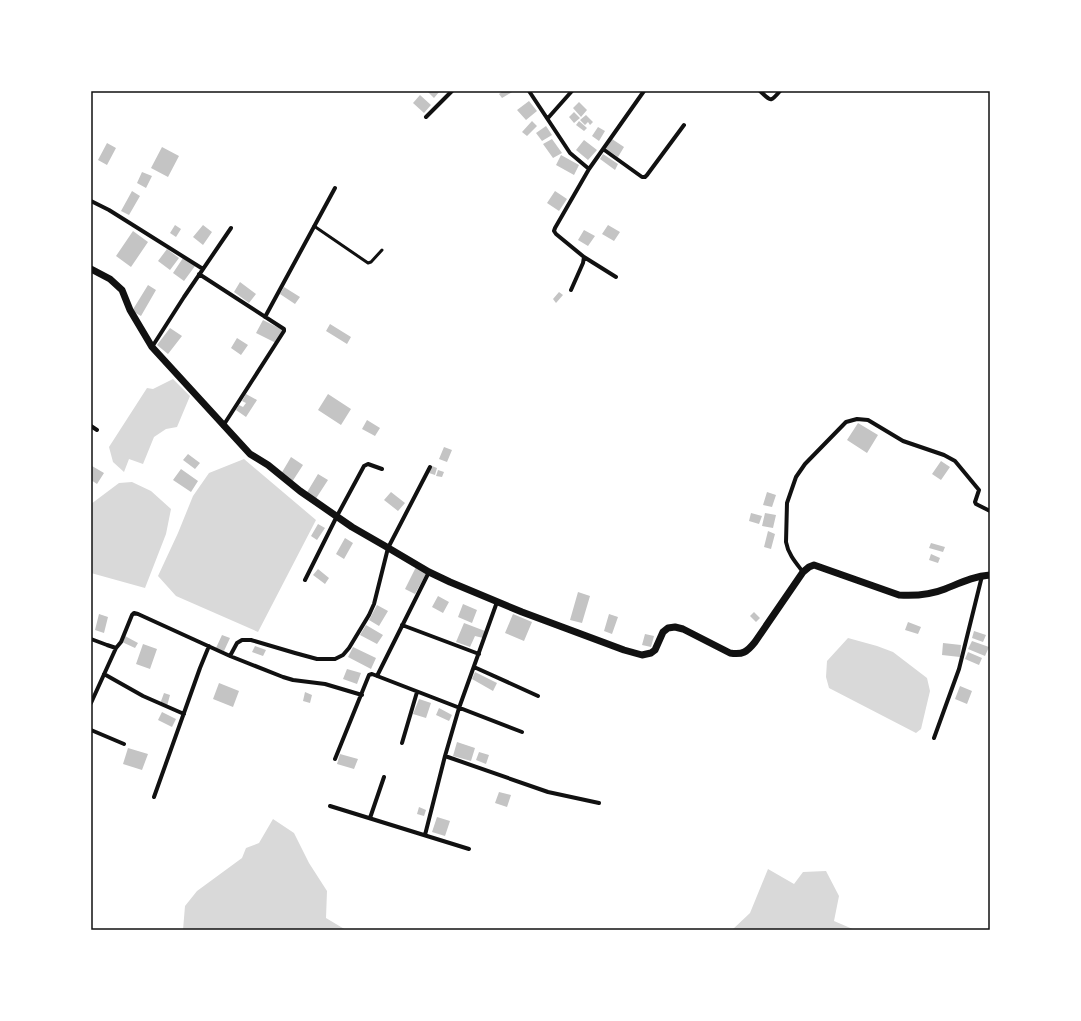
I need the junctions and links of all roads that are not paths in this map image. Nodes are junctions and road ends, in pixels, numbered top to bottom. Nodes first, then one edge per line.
1 (452, 91) edge
2 (529, 91) edge
3 (571, 91) edge
4 (644, 91) edge
5 (760, 91) edge
6 (780, 91) edge
7 (426, 118) dead end
8 (548, 118) junction
9 (684, 125) dead end
10 (603, 149) junction
11 (589, 169) junction
12 (336, 188) dead end
13 (91, 201) edge
14 (314, 226) junction
15 (231, 228) dead end
16 (382, 250) dead end
17 (584, 257) junction
18 (91, 269) edge
19 (203, 269) junction
20 (199, 274) junction
21 (616, 277) dead end
22 (571, 290) dead end
23 (265, 317) junction
24 (152, 347) junction
25 (91, 426) edge
26 (223, 426) junction
27 (97, 430) dead end
28 (430, 467) dead end
29 (382, 469) dead end
30 (990, 511) edge
31 (337, 516) junction
32 (388, 548) junction
33 (429, 572) junction
34 (803, 572) junction
35 (986, 575) edge
36 (305, 580) dead end
37 (497, 602) junction
38 (402, 625) junction
39 (91, 639) edge
40 (209, 646) junction
41 (116, 648) junction
42 (479, 654) junction
43 (230, 656) junction
44 (474, 667) junction
45 (104, 674) junction
46 (377, 676) junction
47 (417, 692) junction
48 (362, 695) junction
49 (538, 696) dead end
50 (91, 703) edge
51 (460, 708) junction
52 (184, 714) junction
53 (91, 730) edge
54 (522, 732) dead end
55 (934, 738) dead end
56 (402, 743) dead end
57 (124, 744) dead end
58 (445, 756) junction
59 (335, 758) dead end
60 (384, 777) dead end
61 (154, 797) dead end
62 (599, 803) dead end
63 (330, 806) dead end
64 (370, 818) junction
65 (424, 835) junction
66 (469, 849) dead end

1 - 7 street
2 - 8 street
3 - 8 street
4 - 10 street
5 - 6 street
8 - 11 street
9 - 10 street
10 - 11 street
11 - 17 street
12 - 14 street
13 - 19 street
14 - 16 lane
14 - 23 street
15 - 19 street
17 - 21 street
17 - 22 street
18 - 24 street
19 - 20 street
20 - 23 street
20 - 24 street
23 - 26 street
24 - 26 street
25 - 27 street
26 - 31 street
28 - 32 street
29 - 31 street
30 - 34 street
31 - 32 street
31 - 36 street
32 - 33 street
32 - 43 street
33 - 37 street
33 - 38 street
34 - 35 street
34 - 37 street
35 - 55 street
37 - 42 street
38 - 42 street
38 - 46 street
39 - 41 street
40 - 41 street
40 - 43 street
40 - 52 street
41 - 45 street
42 - 44 street
43 - 48 street
44 - 49 street
44 - 51 street
45 - 50 street
45 - 52 street
46 - 47 street
46 - 48 street
47 - 51 street
47 - 56 street
48 - 59 street
51 - 54 street
51 - 58 street
52 - 61 street
53 - 57 street
58 - 62 street
58 - 65 street
60 - 64 street
63 - 64 street
64 - 65 street
65 - 66 street

